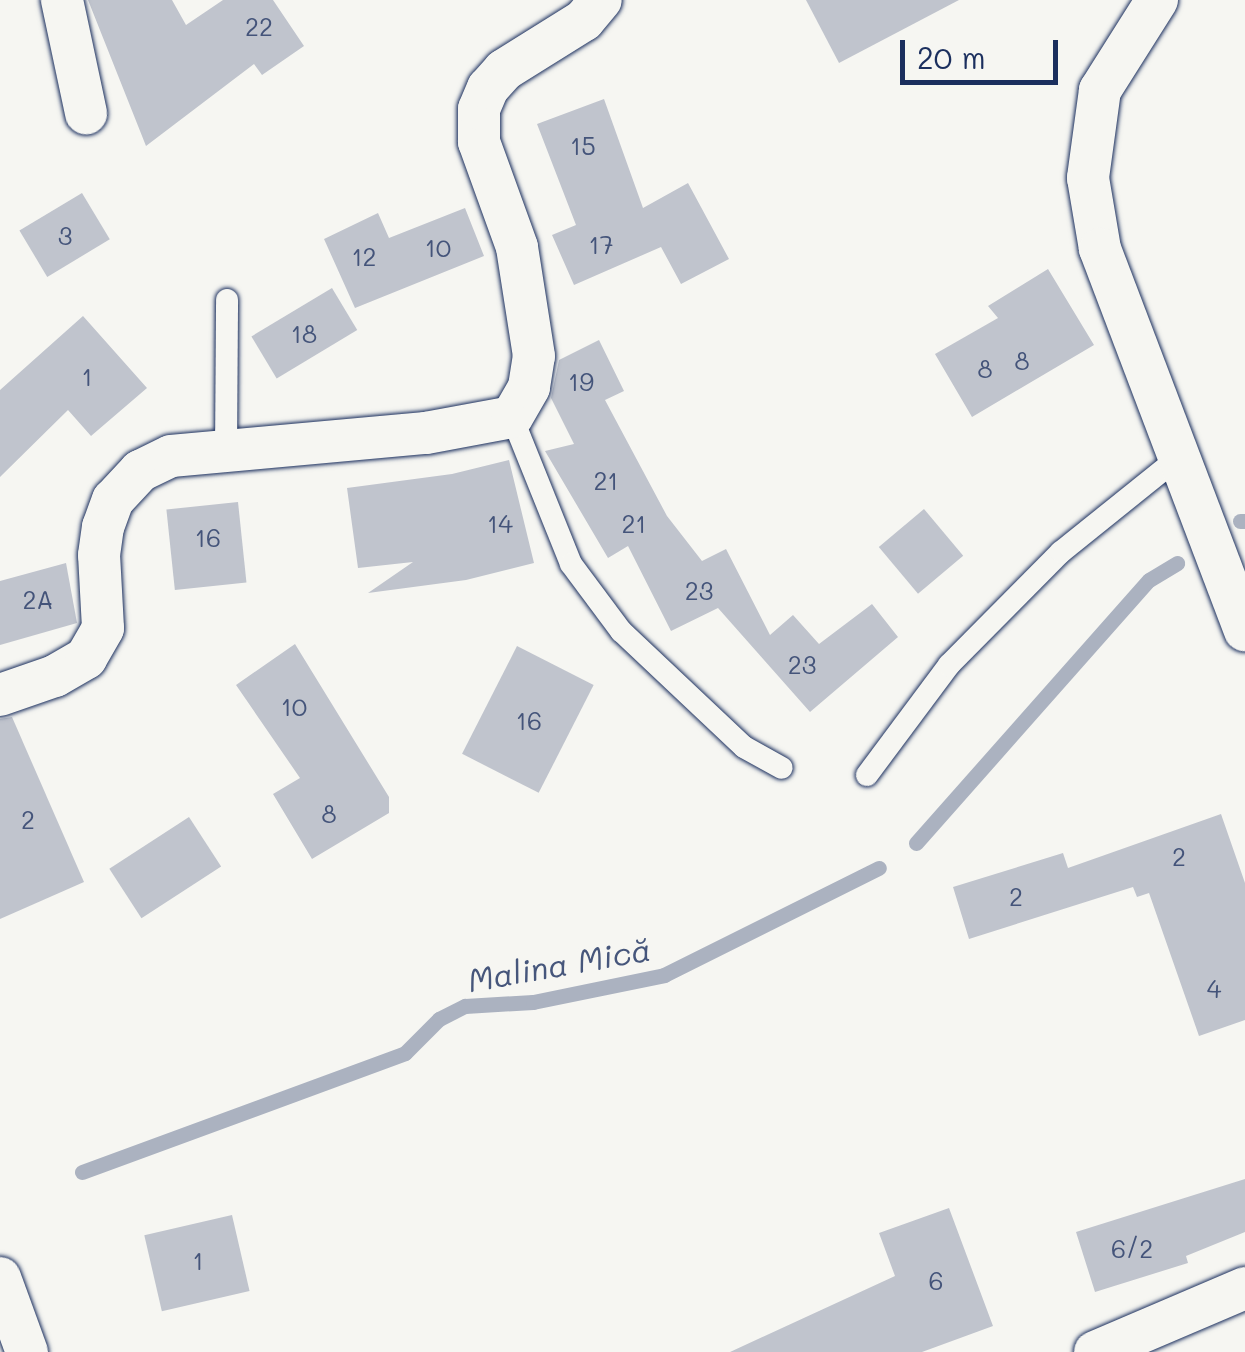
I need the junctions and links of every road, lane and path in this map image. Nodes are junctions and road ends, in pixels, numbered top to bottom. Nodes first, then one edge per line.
1 (62, 0) edge
2 (601, 0) edge
3 (1157, 0) edge
4 (86, 113) dead end
5 (227, 300) dead end
6 (512, 417) junction
7 (226, 452) junction
8 (1179, 457) junction
9 (1245, 630) edge
10 (0, 695) edge
11 (782, 768) dead end
12 (867, 775) dead end
13 (0, 1278) edge
14 (1245, 1288) edge
15 (27, 1352) edge
16 (1095, 1352) edge

1 - 4 street
2 - 6 street
3 - 8 street
5 - 7 lane
6 - 7 street
6 - 11 lane
7 - 10 street
8 - 9 street
8 - 12 lane
13 - 15 street
14 - 16 street

